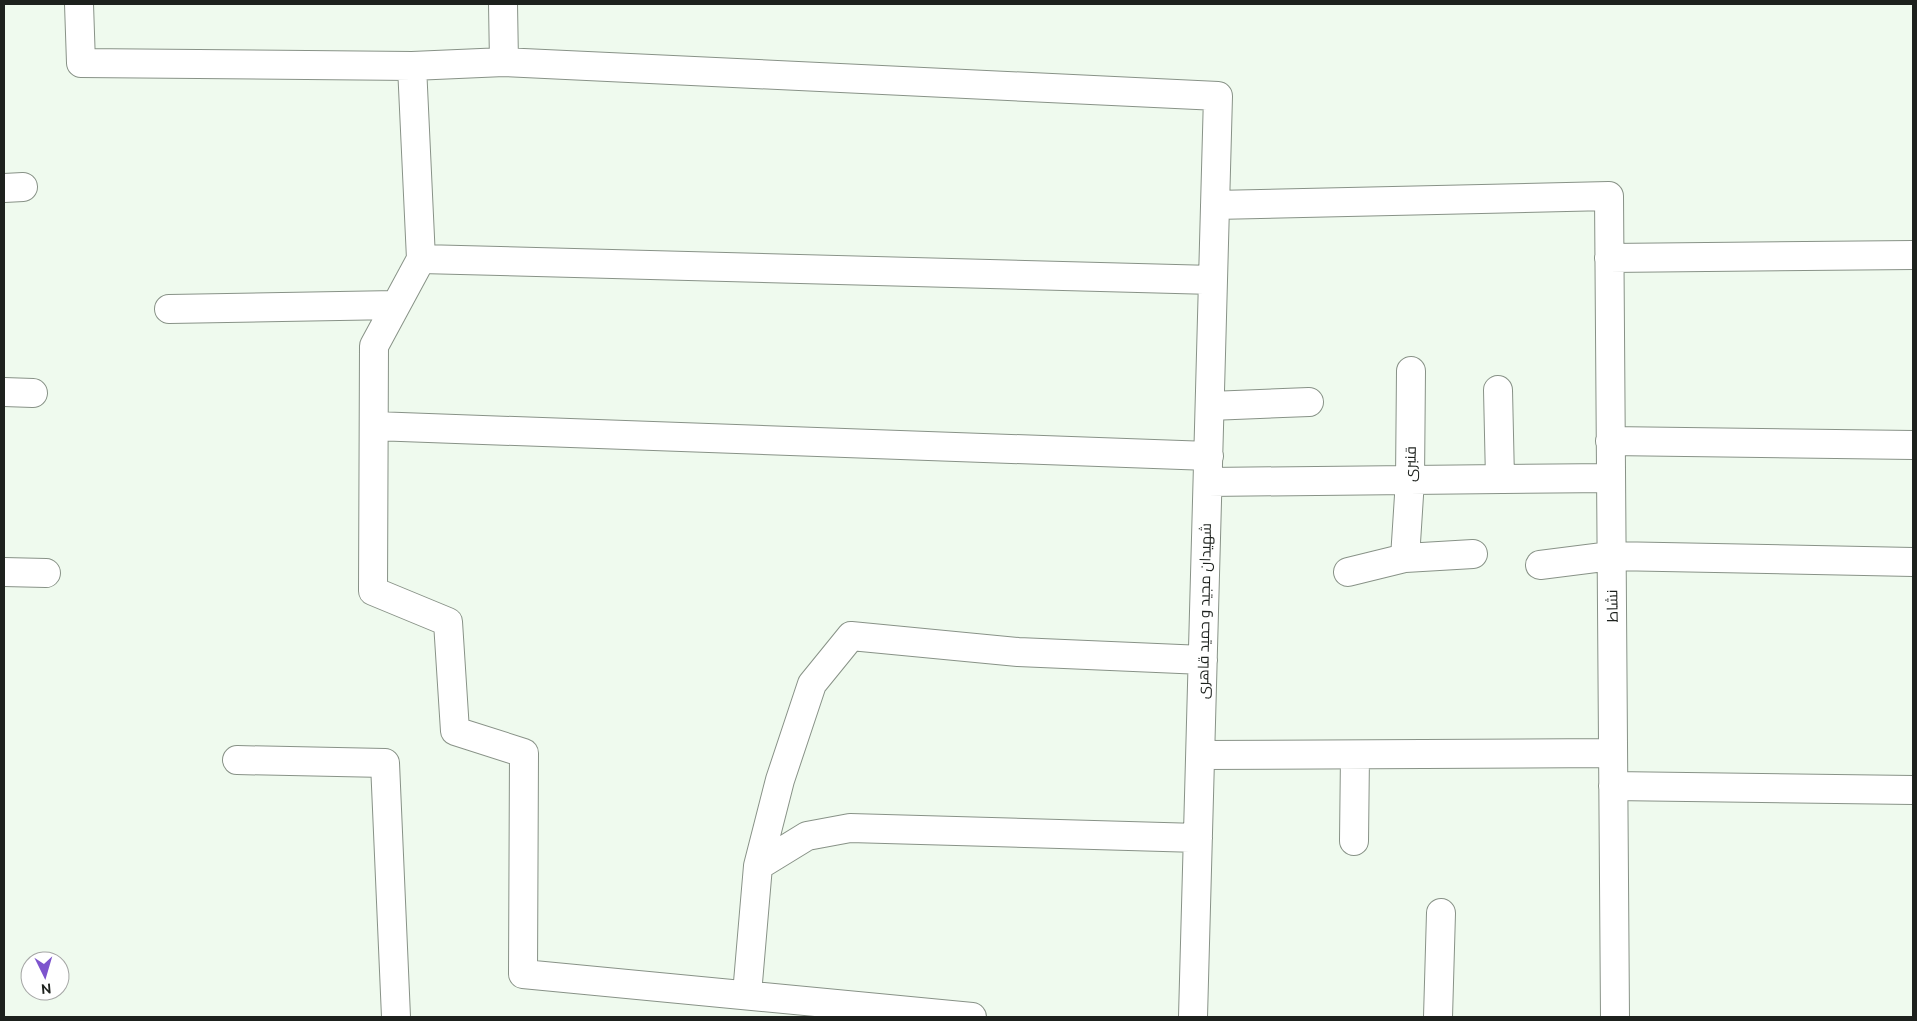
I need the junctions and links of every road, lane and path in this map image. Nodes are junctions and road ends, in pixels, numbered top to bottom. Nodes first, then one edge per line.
1 (79, 4) edge
2 (503, 4) edge
3 (504, 62) junction
4 (412, 66) junction
5 (1215, 205) junction
6 (1913, 255) edge
7 (1609, 258) junction
8 (421, 259) junction
9 (1213, 280) junction
10 (396, 305) junction
11 (169, 309) dead end
12 (1411, 371) dead end
13 (1498, 390) dead end
14 (4, 392) edge
15 (33, 393) dead end
16 (1309, 402) dead end
17 (1210, 406) junction
18 (374, 426) junction
19 (1610, 441) junction
20 (1913, 445) edge
21 (1209, 456) junction
22 (1611, 478) junction
23 (1500, 479) junction
24 (1410, 480) junction
25 (1208, 482) junction
26 (1473, 554) dead end
27 (1611, 556) junction
28 (1405, 558) junction
29 (1913, 562) edge
30 (1540, 565) dead end
31 (4, 572) edge
32 (1348, 572) dead end
33 (46, 573) dead end
34 (1203, 660) junction
35 (1613, 753) junction
36 (1201, 755) junction
37 (1355, 755) junction
38 (237, 760) dead end
39 (1613, 786) junction
40 (1913, 790) edge
41 (1198, 838) junction
42 (1354, 841) dead end
43 (758, 866) junction
44 (1441, 913) dead end
45 (747, 994) junction
46 (794, 1008) edge
47 (396, 1017) edge
48 (972, 1017) edge
49 (1193, 1017) edge
50 (1438, 1017) edge
51 (1615, 1017) edge

1 - 4 street
2 - 3 street
3 - 4 street
3 - 5 street, شهیدان مجید و حمید قاهری
4 - 8 street
5 - 7 street, نشاط
5 - 9 street, شهیدان مجید و حمید قاهری
6 - 7 street
7 - 19 street, نشاط
8 - 9 street
8 - 10 street
9 - 17 street, شهیدان مجید و حمید قاهری
10 - 11 street
10 - 18 street
12 - 24 street, قنبری
13 - 23 street
14 - 15 street
16 - 17 street
17 - 21 street, شهیدان مجید و حمید قاهری
18 - 21 street
18 - 45 street
19 - 20 street
19 - 22 street, نشاط
21 - 25 street, شهیدان مجید و حمید قاهری
22 - 23 street
22 - 27 street, نشاط
23 - 24 street
24 - 25 street
24 - 28 street, قنبری
25 - 34 street, شهیدان مجید و حمید قاهری
26 - 28 street
27 - 29 street
27 - 30 street
27 - 35 street, نشاط
28 - 32 street
31 - 33 street
34 - 36 street, شهیدان مجید و حمید قاهری
34 - 43 street
35 - 37 street
35 - 39 street, نشاط
36 - 37 street
36 - 41 street, شهیدان مجید و حمید قاهری
37 - 42 street
38 - 47 street
39 - 40 street
39 - 51 street, نشاط
41 - 43 street
41 - 49 street, شهیدان مجید و حمید قاهری
43 - 45 street
44 - 50 street
45 - 46 street
46 - 48 street

